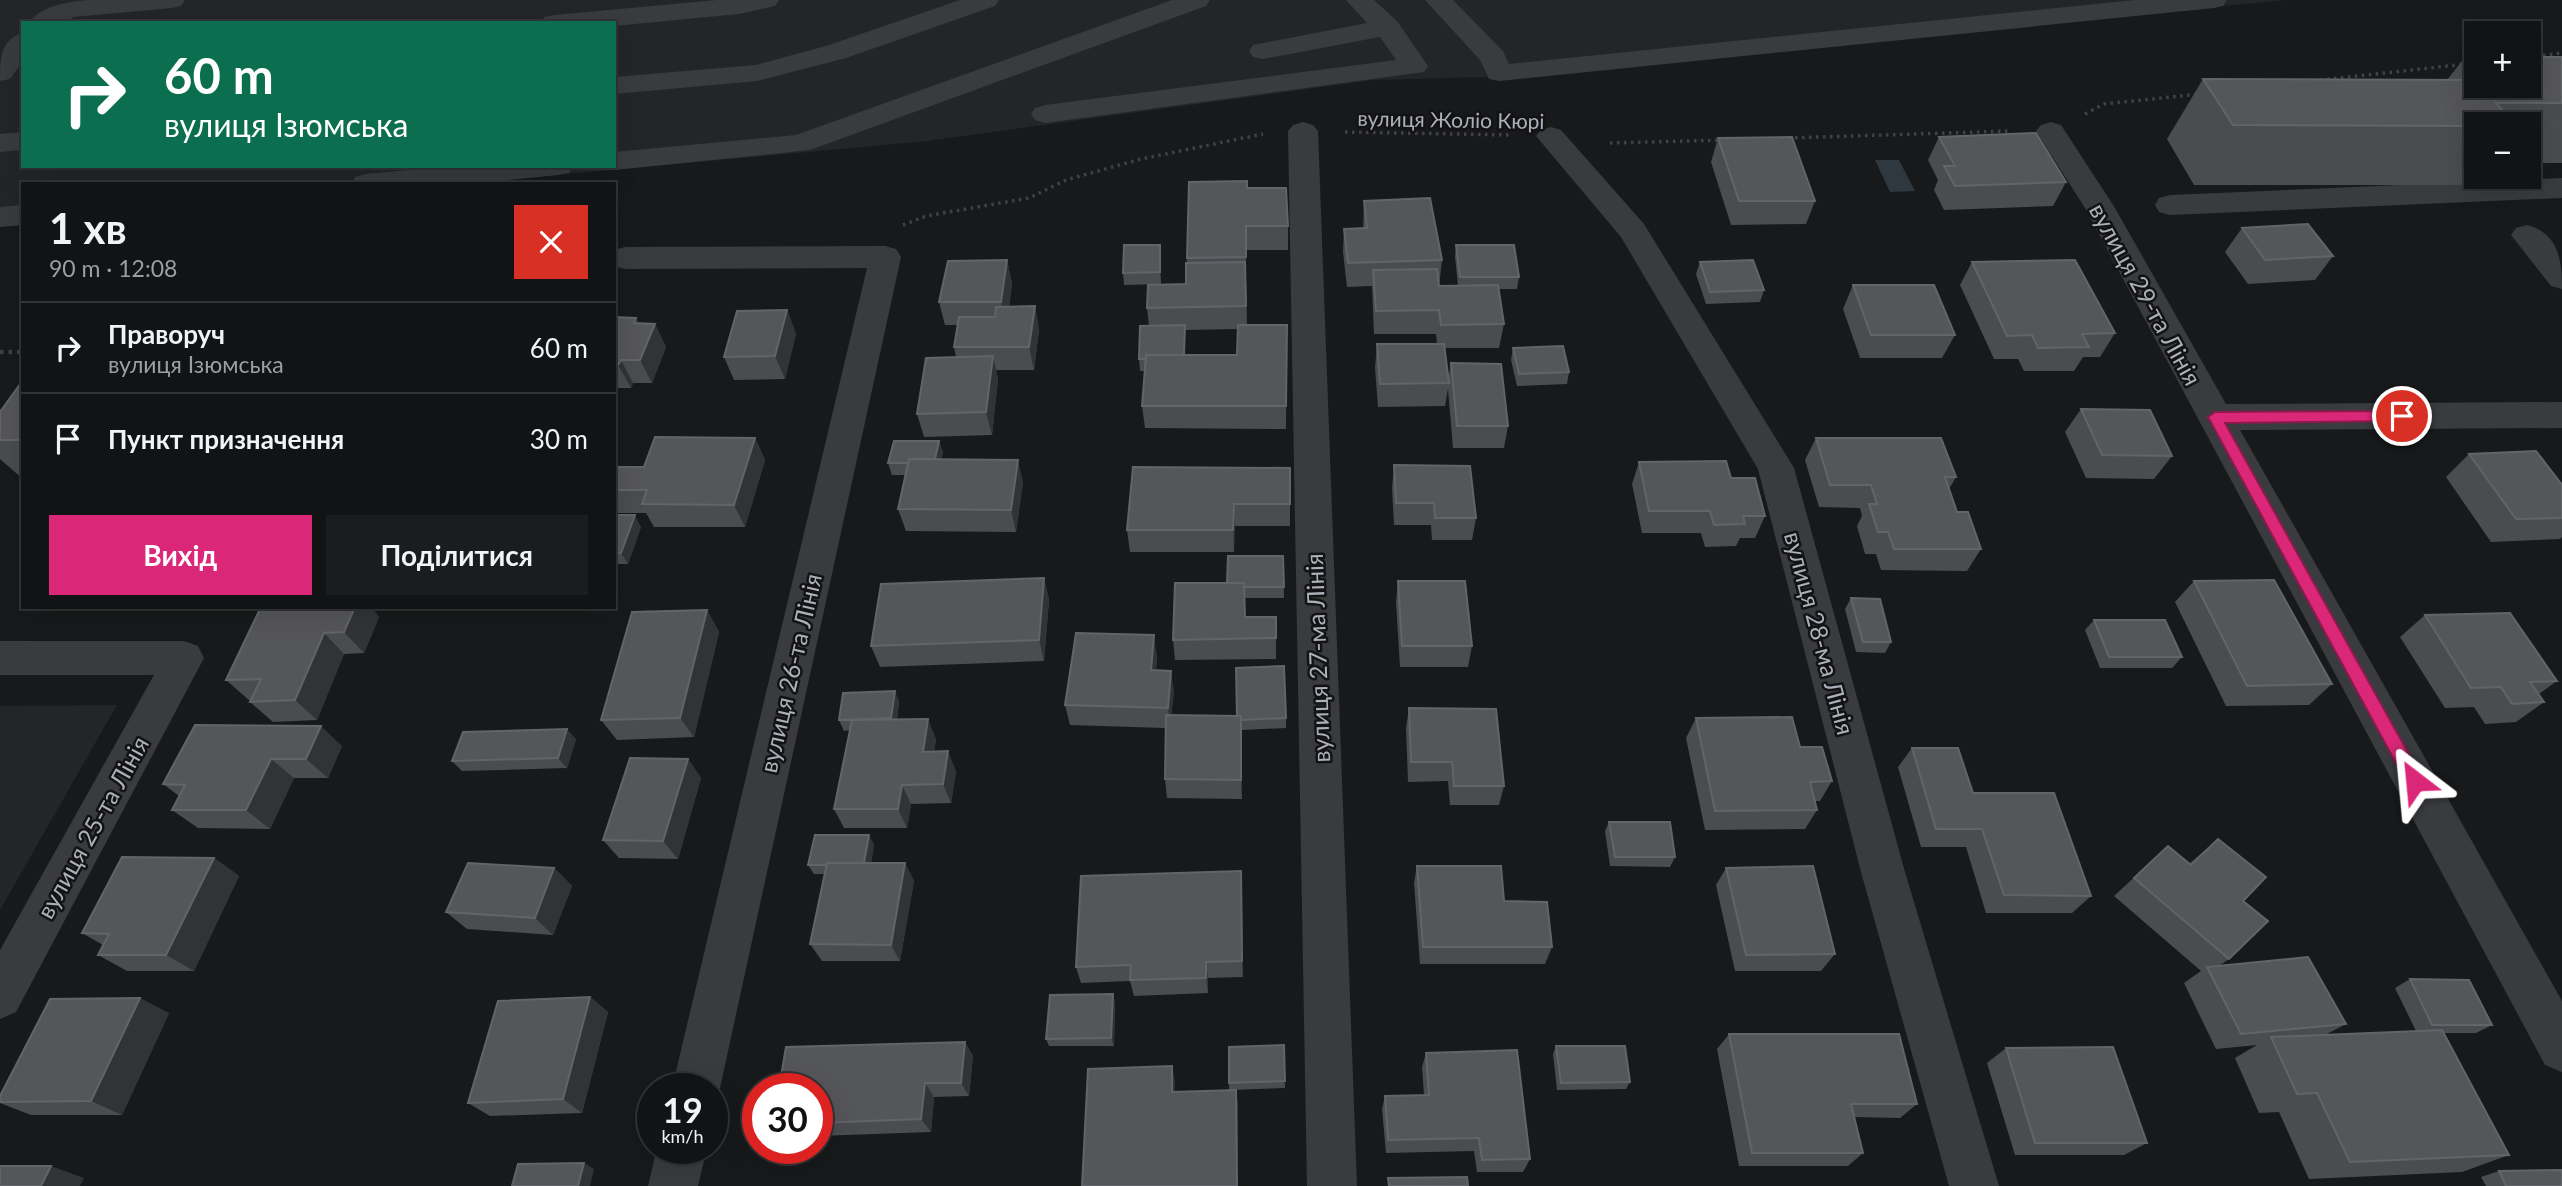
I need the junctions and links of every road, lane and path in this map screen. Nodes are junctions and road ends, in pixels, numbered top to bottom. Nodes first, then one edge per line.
1 (172, 0) edge
2 (766, 0) edge
3 (986, 0) edge
4 (1197, 0) edge
5 (1359, 0) edge
6 (1438, 0) edge
7 (2214, 0) edge
8 (46, 21) edge
9 (576, 21) edge
10 (1387, 27) junction
11 (21, 45) edge
12 (1263, 51) dead end
13 (2562, 53) edge
14 (2541, 56) edge
15 (2464, 64) edge
16 (6, 72) edge
17 (2311, 81) edge
18 (616, 86) edge
19 (2200, 93) dead end
20 (2104, 104) dead end
21 (1045, 114) dead end
22 (1303, 131) junction
23 (2051, 131) joint
24 (1550, 136) junction
25 (1787, 138) edge
26 (1734, 140) edge
27 (21, 141) edge
28 (0, 143) edge
29 (616, 161) edge
30 (537, 168) edge
31 (387, 182) edge
32 (2562, 188) edge
33 (2170, 205) dead end
34 (21, 215) edge
35 (0, 217) edge
36 (2527, 235) dead end
37 (885, 257) junction
38 (625, 258) dead end
39 (2562, 278) edge
40 (0, 352) edge
41 (21, 352) edge
42 (2562, 415) edge
43 (2215, 417) junction
44 (0, 658) edge
45 (0, 996) edge
46 (2562, 1048) edge
47 (699, 1073) edge
48 (678, 1164) edge
49 (673, 1186) edge
50 (1332, 1186) edge
51 (1974, 1186) edge

1 - 8 street
2 - 9 street
3 - 18 street
4 - 29 street
5 - 10 street
6 - 7 street
10 - 12 street
10 - 21 street
11 - 16 street
13 - 14 path
15 - 17 path
19 - 20 path
22 - 24 path, вулиця Жоліо Кюрі
22 - 37 path, вулиця Жоліо Кюрі
22 - 50 street, вулиця 27-ма Лінія
23 - 25 path
23 - 43 street, вулиця 29-та Лінія
24 - 26 path, вулиця Жоліо Кюрі
24 - 51 street, вулиця 28-ма Лінія
27 - 28 street
30 - 31 street
32 - 33 street
34 - 35 street
36 - 39 street
37 - 38 street
37 - 47 street, вулиця 26-та Лінія
40 - 41 path
42 - 43 street
43 - 46 street, вулиця 29-та Лінія
44 - 45 street, вулиця 25-та Лінія
48 - 49 street

